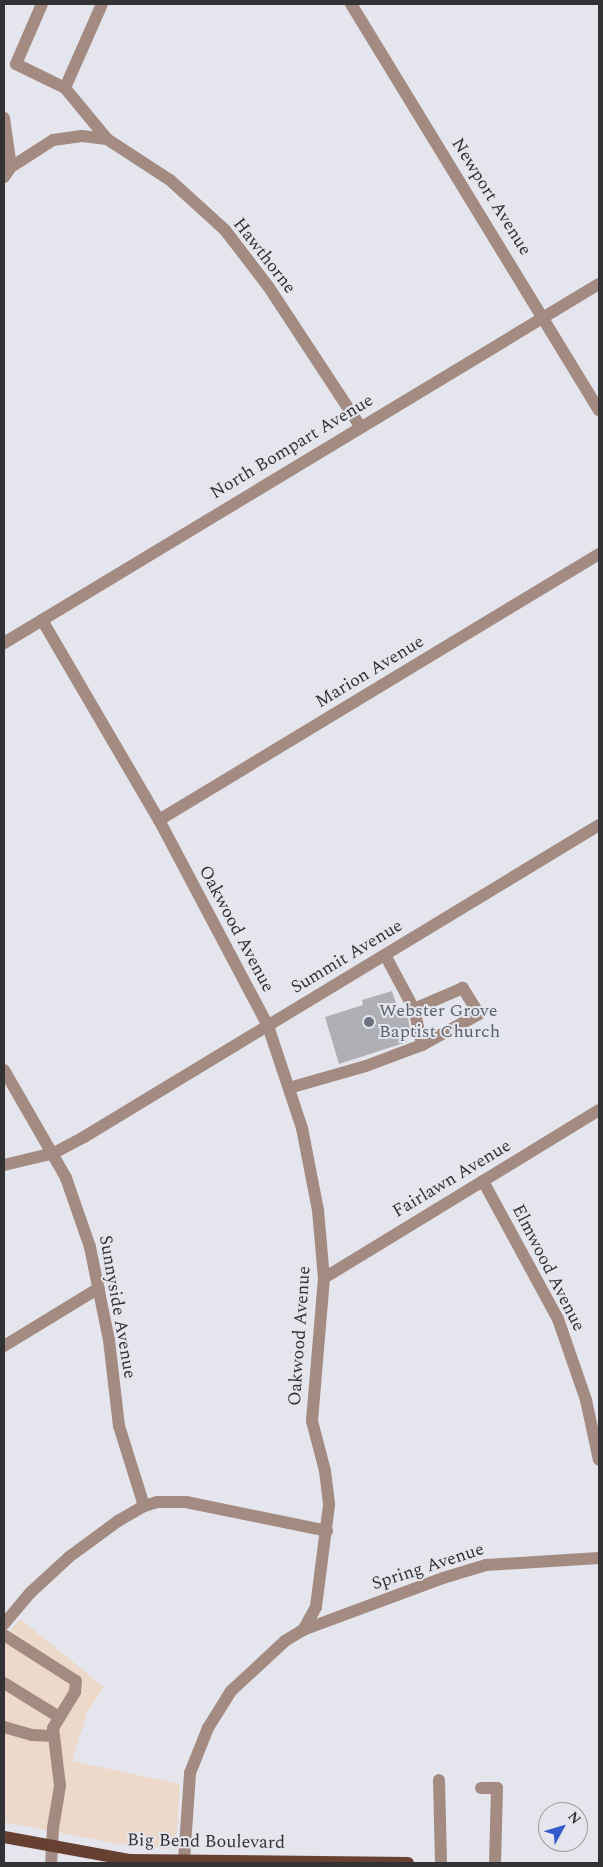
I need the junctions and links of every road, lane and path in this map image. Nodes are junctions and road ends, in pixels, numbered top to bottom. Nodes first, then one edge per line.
1 (42, 4) edge
2 (102, 4) edge
3 (351, 4) edge
4 (10, 66) edge
5 (65, 88) junction
6 (4, 118) edge
7 (107, 139) junction
8 (8, 172) edge
9 (599, 284) edge
10 (544, 317) junction
11 (599, 410) edge
12 (360, 426) junction
13 (599, 554) edge
14 (42, 620) junction
15 (4, 643) edge
16 (159, 820) junction
17 (599, 824) edge
18 (385, 955) junction
19 (414, 1009) junction
20 (268, 1026) junction
21 (422, 1045) junction
22 (4, 1070) edge
23 (289, 1088) junction
24 (599, 1110) edge
25 (54, 1153) junction
26 (4, 1165) edge
27 (483, 1181) junction
28 (324, 1278) junction
29 (99, 1288) junction
30 (4, 1346) edge
31 (599, 1460) edge
32 (144, 1506) junction
33 (327, 1530) junction
34 (599, 1558) edge
35 (4, 1624) edge
36 (303, 1630) junction
37 (4, 1635) edge
38 (4, 1683) edge
39 (59, 1717) junction
40 (4, 1727) edge
41 (53, 1736) junction
42 (439, 1780) dead end
43 (481, 1788) dead end
44 (4, 1837) edge
45 (51, 1846) junction
46 (85, 1858) edge
47 (176, 1862) edge
48 (206, 1862) edge
49 (239, 1862) edge
50 (51, 1863) edge
51 (408, 1863) edge
52 (440, 1863) edge
53 (495, 1863) edge

1 - 4 street
2 - 5 street
3 - 10 street, Newport Avenue
4 - 5 street
5 - 7 street
6 - 8 street
7 - 8 street
7 - 12 street, Hawthorne
9 - 10 street, North Bompart Avenue
10 - 11 street, Newport Avenue
10 - 12 street, North Bompart Avenue
12 - 14 street, North Bompart Avenue
13 - 16 street, Marion Avenue
14 - 15 street, North Bompart Avenue
14 - 16 street, Oakwood Avenue
16 - 20 street, Oakwood Avenue
17 - 18 street, Summit Avenue
18 - 19 street
18 - 20 street, Summit Avenue
19 - 21 street
19 - 21 street
20 - 23 street, Oakwood Avenue
20 - 25 street, Summit Avenue
21 - 23 street
22 - 25 street, Sunnyside Avenue
23 - 28 street, Oakwood Avenue
24 - 27 street, Fairlawn Avenue
25 - 26 street, Summit Avenue
25 - 29 street, Sunnyside Avenue
27 - 28 street, Fairlawn Avenue
27 - 31 street, Elmwood Avenue
28 - 33 street, Oakwood Avenue
29 - 30 street
29 - 32 street, Sunnyside Avenue
32 - 33 street
32 - 35 street
33 - 36 street, Oakwood Avenue
34 - 36 street, Spring Avenue
36 - 47 street, Oakwood Avenue
37 - 39 street
38 - 39 street
39 - 41 street
40 - 41 street
41 - 45 street
42 - 52 street
43 - 53 street
44 - 45 main road, Big Bend Boulevard
45 - 46 main road, Big Bend Boulevard
45 - 50 street
46 - 47 main road, Big Bend Boulevard
47 - 48 main road, Big Bend Boulevard
48 - 49 main road, Big Bend Boulevard
49 - 51 main road, Big Bend Boulevard

